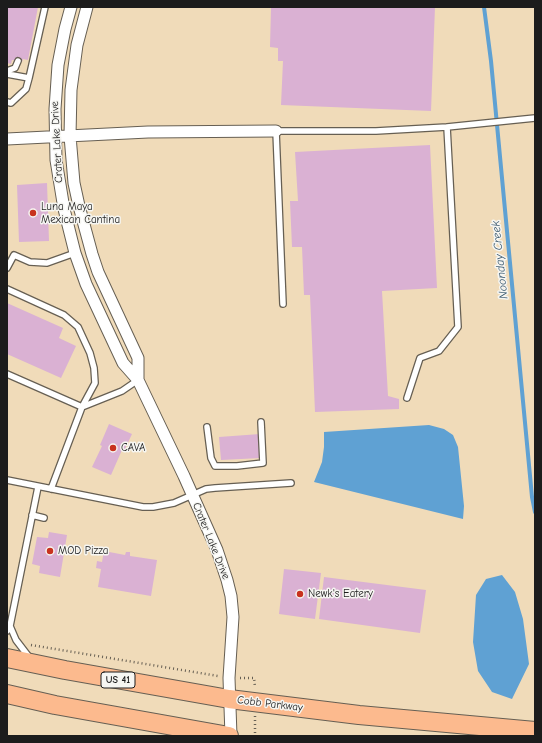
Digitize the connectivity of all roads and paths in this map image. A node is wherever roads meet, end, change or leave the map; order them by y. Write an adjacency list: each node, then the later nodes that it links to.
1 (45, 7): 6 (lane)
2 (71, 7): 11 (street, Crater Lake Drive)
3 (86, 7): 12 (street, Crater Lake Drive)
4 (18, 61): 5 (lane)
5 (7, 73): 6 (lane)
6 (29, 78): 7 (lane)
7 (7, 102)
8 (535, 118): 9 (lane)
9 (448, 127): 10 (lane); 20 (lane)
10 (276, 131): 12 (street); 17 (lane)
11 (55, 136): 12 (street); 13 (street); 14 (street, Crater Lake Drive)
12 (70, 136): 19 (street, Crater Lake Drive)
13 (7, 139)
14 (75, 254): 15 (lane); 19 (street, Crater Lake Drive)
15 (7, 268)
16 (7, 290): 21 (lane)
17 (283, 304)
18 (7, 374): 21 (lane)
19 (138, 380): 21 (lane); 28 (street, Crater Lake Drive)
20 (407, 398)
21 (82, 407): 27 (lane)
22 (261, 422): 23 (lane)
23 (206, 427)
24 (7, 480): 26 (lane)
25 (290, 483): 28 (lane)
26 (38, 487): 27 (lane); 29 (lane)
27 (51, 489): 28 (lane)
28 (193, 495): 35 (street, Crater Lake Drive)
29 (32, 516): 30 (lane); 31 (lane)
30 (44, 518)
31 (8, 629): 33 (lane)
32 (7, 658): 33 (main road, Cobb Parkway / US 41)
33 (39, 665): 35 (main road, Cobb Parkway / US 41)
34 (7, 694): 37 (main road)
35 (229, 709): 36 (main road, Cobb Parkway / US 41); 37 (street, Crater Lake Drive)
36 (535, 731)
37 (230, 736)

